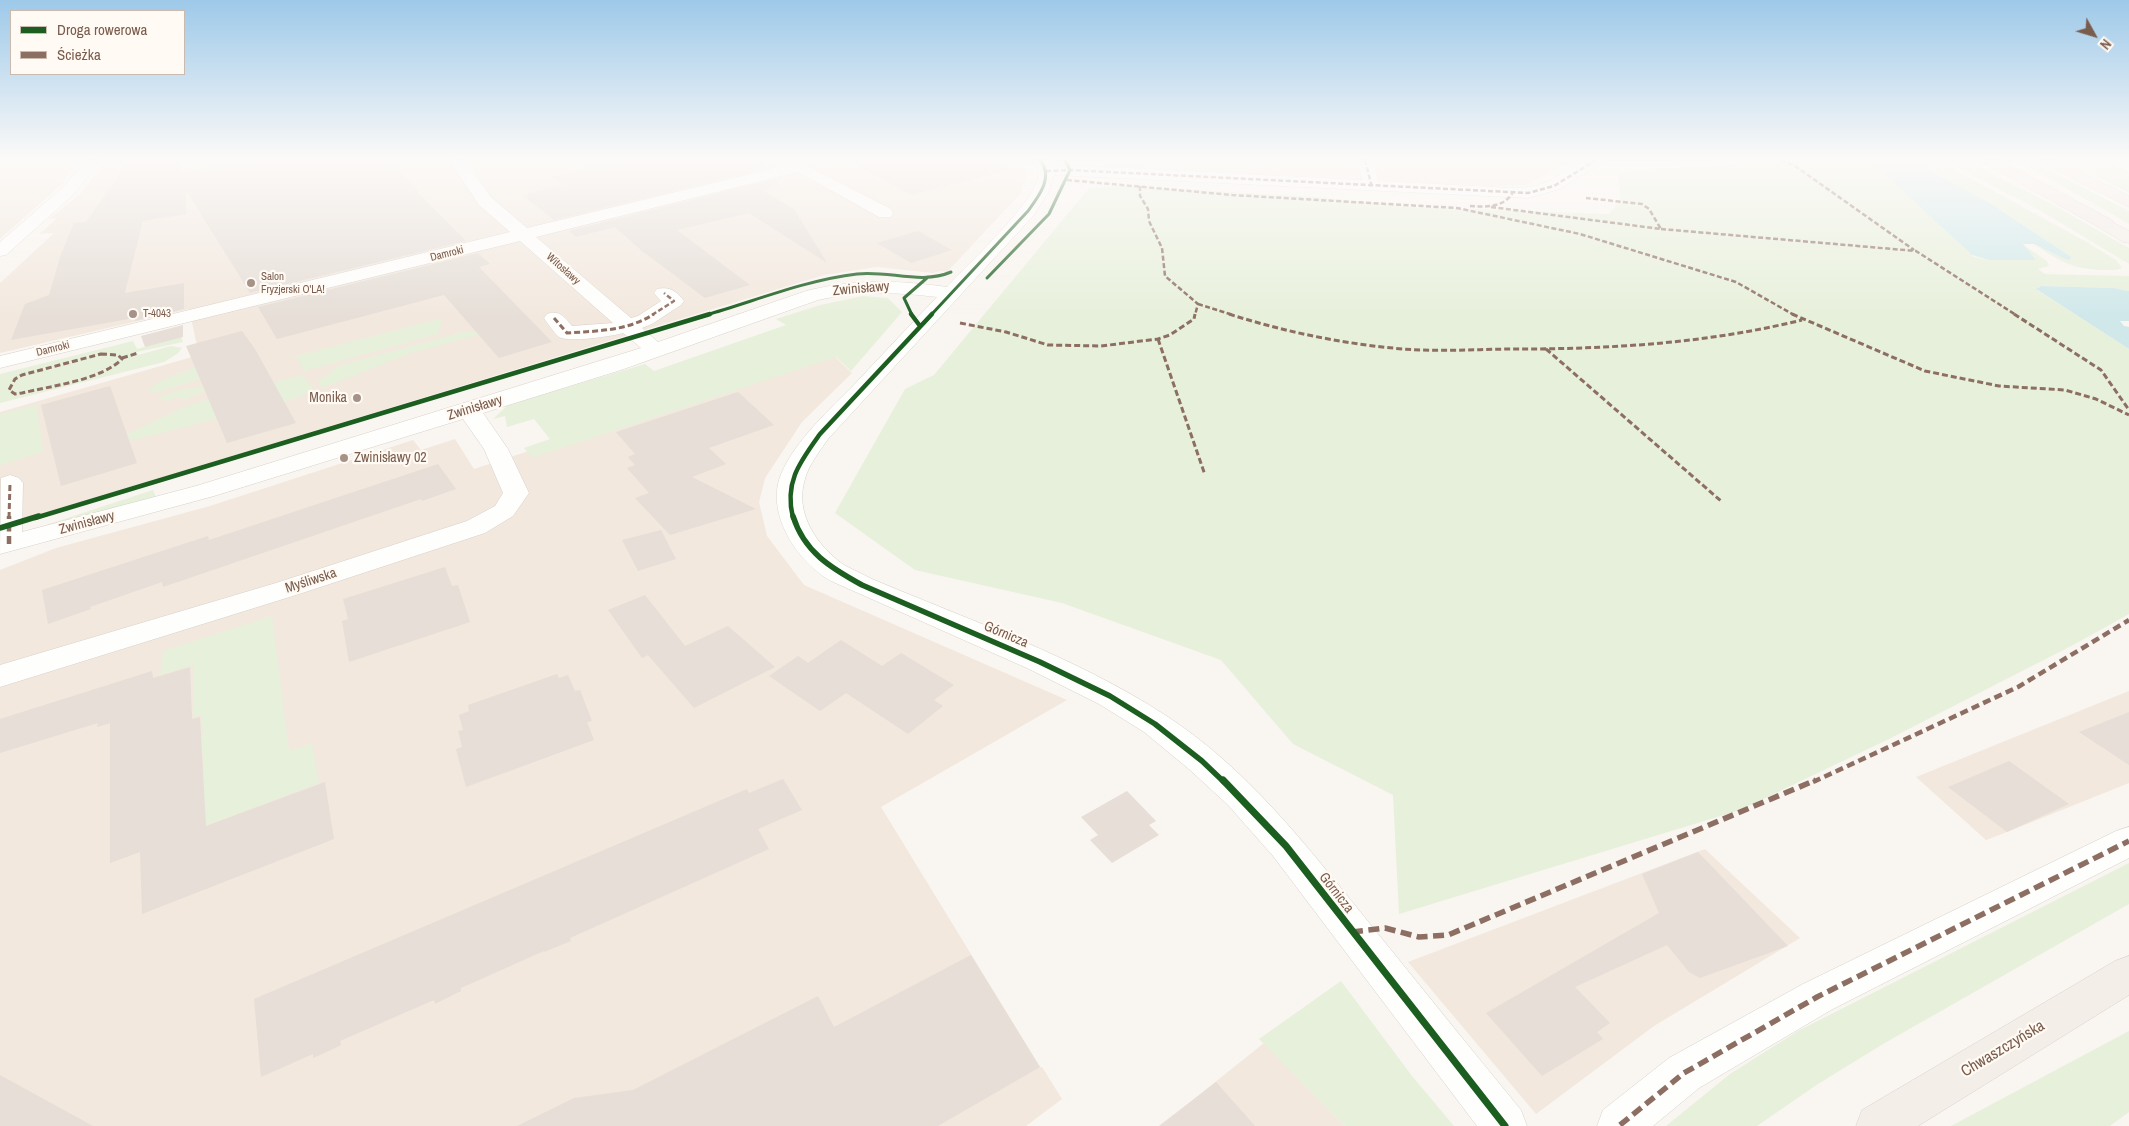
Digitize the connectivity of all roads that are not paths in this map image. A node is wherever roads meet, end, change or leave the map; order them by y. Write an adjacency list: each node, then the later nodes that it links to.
1 (43, 213): 9 (street)
2 (499, 213): 7 (street, Witosławy)
3 (612, 213): 7 (street, Damroki)
4 (1027, 213): 11 (street, Górnicza)
5 (2085, 213): 6 (highway)
6 (2106, 224): 8 (main road)
7 (524, 234): 13 (street, Witosławy); 15 (street, Damroki)
8 (2129, 238)
9 (2, 248)
10 (664, 293): 13 (street)
11 (950, 293): 14 (street, Zwinisławy); 22 (street, Górnicza)
12 (554, 318): 13 (street)
13 (626, 326): 14 (street, Witosławy)
14 (654, 350): 16 (street, Zwinisławy)
15 (0, 362)
16 (468, 410): 18 (street, Zwinisławy); 19 (street, Myśliwska)
17 (10, 483): 18 (street)
18 (4, 545)
19 (0, 676)
20 (2129, 841): 23 (street)
21 (2129, 974): 24 (main road, Chwaszczyńska)
22 (1505, 1126)
23 (1620, 1126)
24 (1878, 1126)

